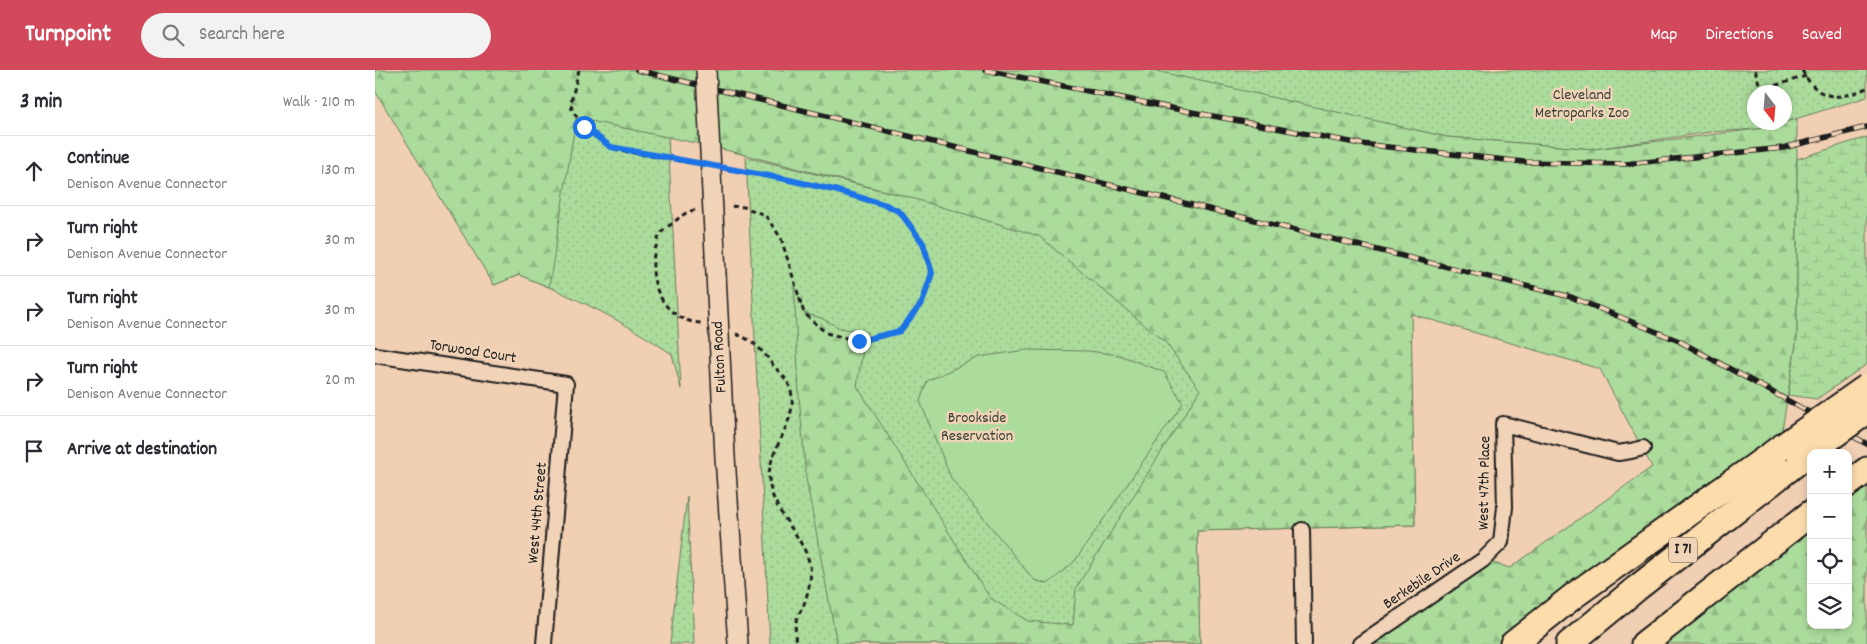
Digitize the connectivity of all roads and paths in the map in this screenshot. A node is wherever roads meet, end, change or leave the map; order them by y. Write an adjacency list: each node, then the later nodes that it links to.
1 (579, 70): 7 (path)
2 (706, 70): 26 (main road, Fulton Road, bridge)
3 (1755, 70): 5 (path)
4 (1802, 70): 5 (path)
5 (1806, 76): 6 (path)
6 (1867, 88)
7 (700, 164)
8 (719, 168): 9 (path)
9 (726, 206)
10 (701, 209): 11 (path)
11 (707, 324)
12 (733, 333): 27 (path)
13 (375, 355): 14 (street, Torwood Court)
14 (566, 384): 25 (street, West 44th Street)
15 (1867, 387): 18 (highway, bridge)
16 (1867, 411): 18 (highway, I 71, bridge)
17 (1643, 448): 23 (street, West 47th Place)
18 (1789, 454): 30 (highway); 31 (highway, I 71)
19 (1867, 470): 20 (highway)
20 (1852, 481)
21 (1807, 516): 24 (highway)
22 (1301, 530): 28 (street)
23 (1501, 542): 29 (street, Berkebile Drive)
24 (1694, 603): 32 (highway); 33 (highway)
25 (545, 644)
26 (737, 644)
27 (796, 644)
28 (1304, 644)
29 (1360, 644)
30 (1513, 644)
31 (1569, 644)
32 (1644, 644)
33 (1651, 644)

